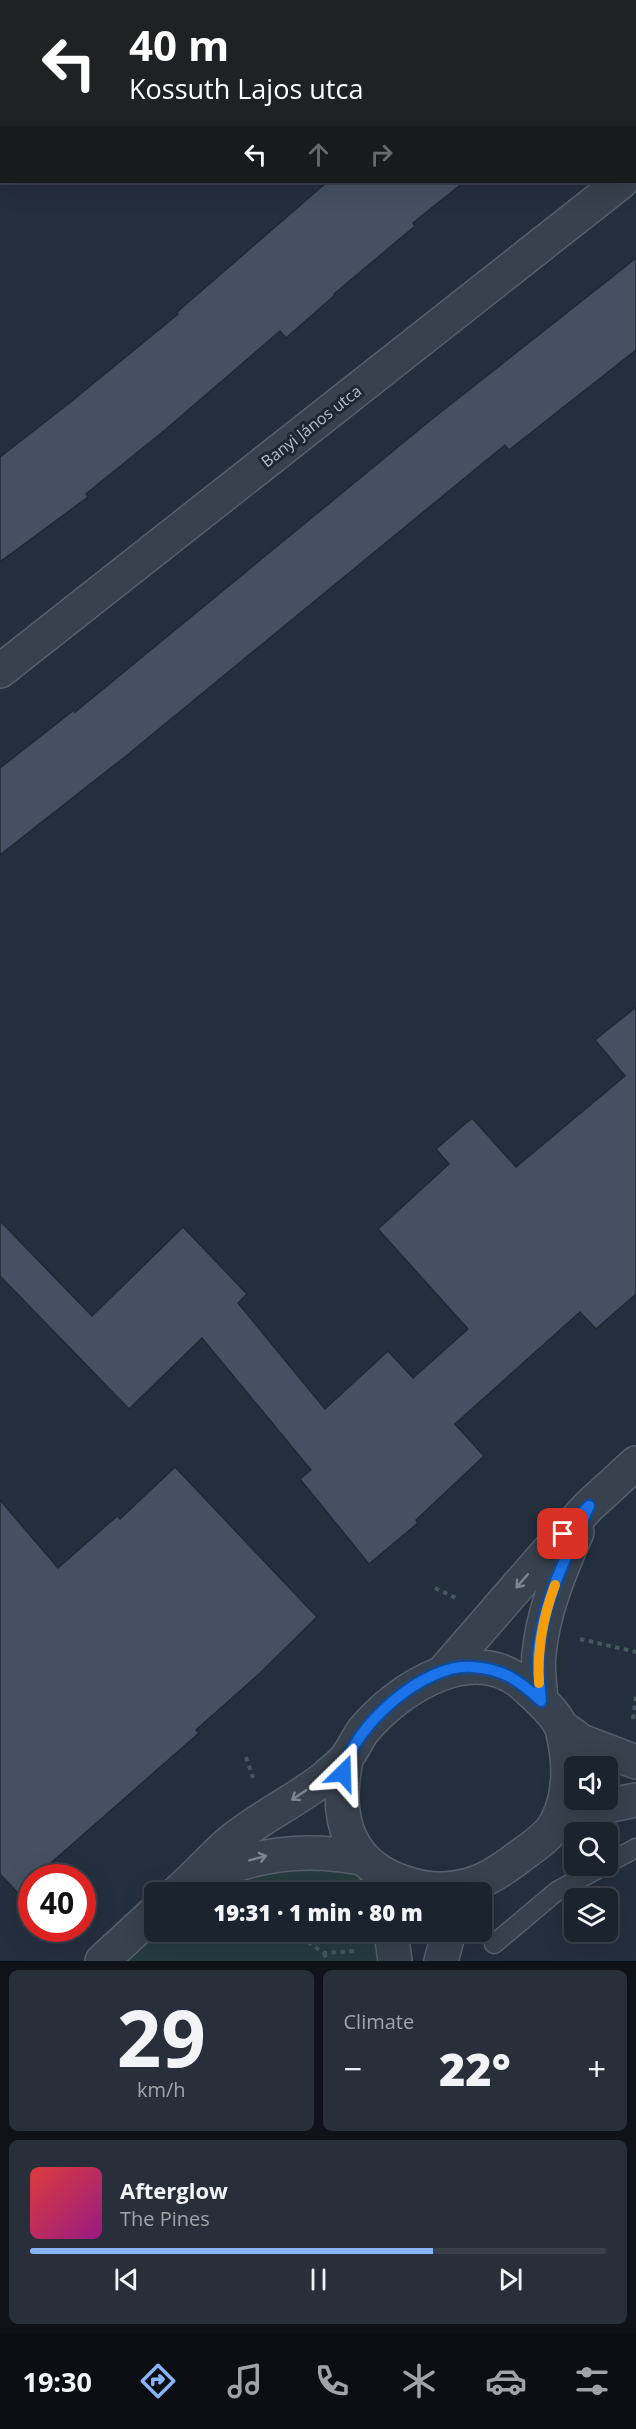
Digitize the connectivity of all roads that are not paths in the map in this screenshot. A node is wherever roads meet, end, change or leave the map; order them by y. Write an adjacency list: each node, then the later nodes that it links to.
1 (620, 183): 2 (street, Banyi János utca)
2 (0, 671)
3 (636, 1463): 4 (street)
4 (589, 1506): 5 (street, one-way to 5); 6 (street)
5 (444, 1671): 6 (street); 8 (street)
6 (541, 1701): 7 (street)
7 (562, 1727): 9 (street); 11 (street)
8 (346, 1760): 14 (street); 16 (street, one-way to 16)
9 (636, 1762)
10 (636, 1800): 11 (street)
11 (556, 1825): 19 (street)
12 (636, 1848): 13 (lane)
13 (618, 1858)
14 (372, 1873): 17 (street, one-way to 14); 18 (street)
15 (585, 1876): 22 (lane)
16 (189, 1882)
17 (197, 1882)
18 (399, 1882)
19 (481, 1882)
20 (144, 1922): 23 (street)
21 (446, 1942): 24 (street)
22 (494, 1944)
23 (102, 1961)
24 (441, 1961)

